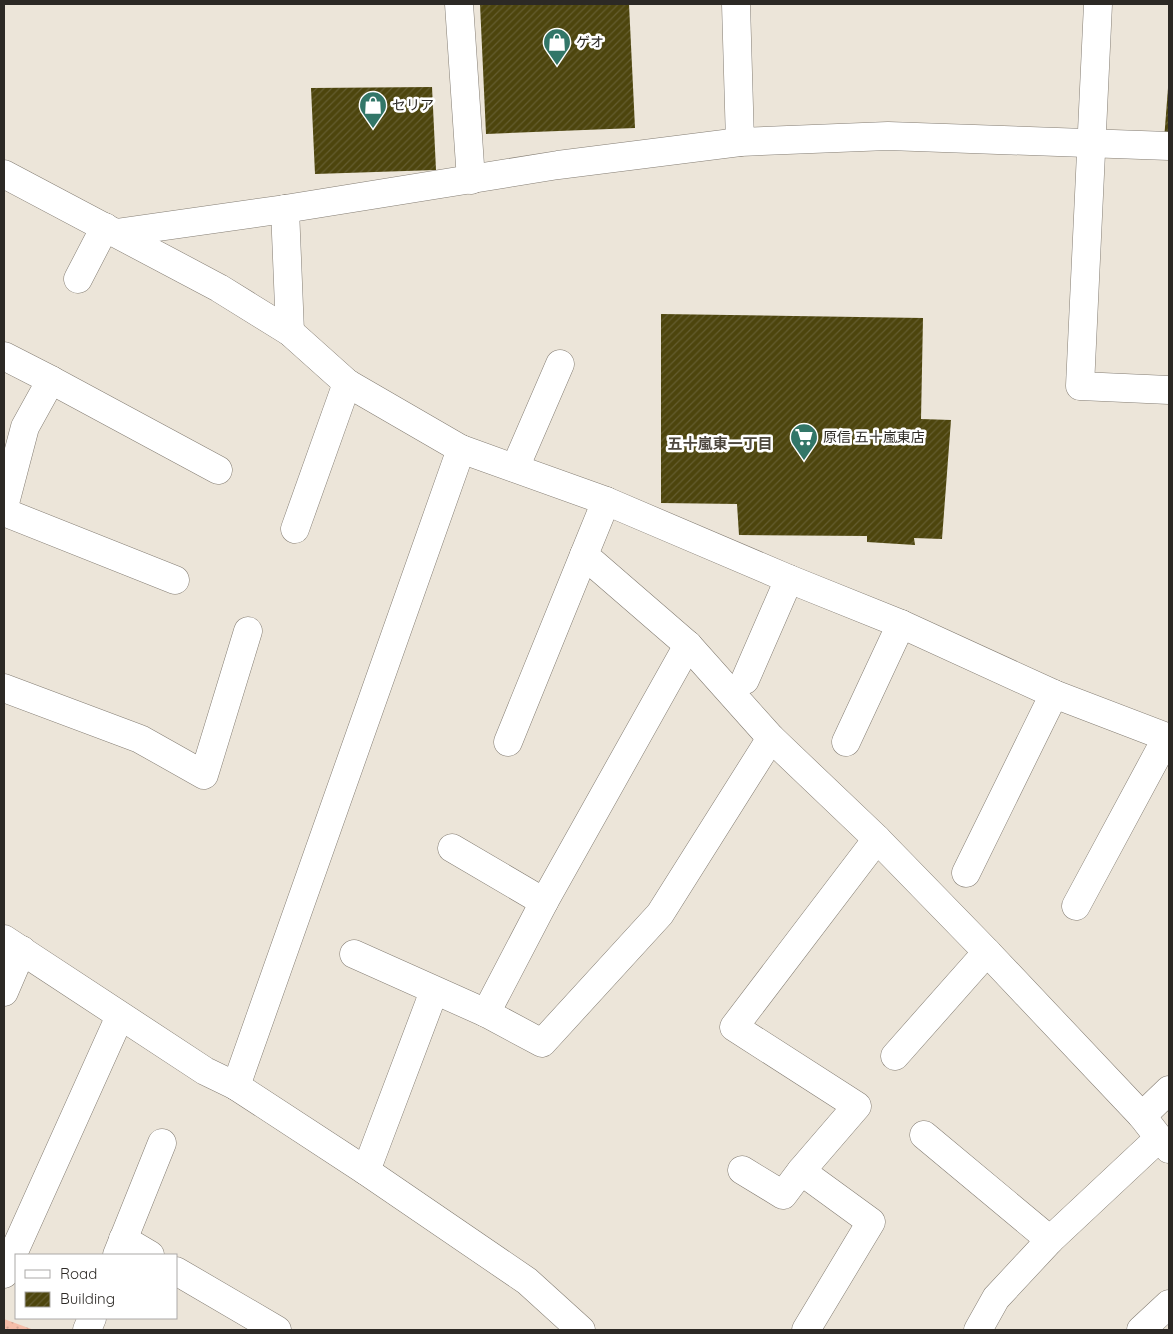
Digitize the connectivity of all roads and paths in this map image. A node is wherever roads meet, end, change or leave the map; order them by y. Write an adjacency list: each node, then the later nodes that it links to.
1 (459, 4): 8 (street)
2 (736, 4): 4 (street)
3 (1098, 4): 5 (street)
4 (740, 142): 5 (street); 8 (street)
5 (1092, 143): 6 (street); 17 (street)
6 (1169, 146)
7 (4, 174): 10 (street)
8 (471, 180): 9 (street)
9 (285, 209): 10 (street); 12 (street)
10 (110, 230): 11 (street); 12 (street)
11 (78, 279)
12 (290, 332): 16 (street)
13 (4, 356): 15 (street)
14 (560, 364): 19 (street)
15 (51, 380): 20 (street); 22 (street)
16 (347, 383): 18 (street); 24 (street)
17 (1169, 390)
18 (461, 449): 19 (street); 51 (street)
19 (515, 468): 21 (street)
20 (218, 470)
21 (606, 501): 25 (street); 26 (street)
22 (4, 507)
23 (4, 512): 27 (street)
24 (295, 530)
25 (584, 555): 30 (street); 36 (street)
26 (789, 579): 28 (street); 31 (street)
27 (174, 580)
28 (901, 624): 33 (street); 37 (street)
29 (248, 631): 32 (street)
30 (688, 645): 34 (street); 41 (street)
31 (745, 680)
32 (4, 688)
33 (1054, 694): 35 (street); 40 (street)
34 (771, 738): 38 (street); 48 (street)
35 (1168, 738): 42 (street)
36 (508, 742)
37 (846, 742)
38 (877, 839): 44 (street); 59 (street)
39 (452, 848): 41 (street)
40 (966, 873)
41 (544, 902): 48 (street)
42 (1076, 906)
43 (13, 944): 47 (street); 49 (street)
44 (987, 952): 50 (street); 53 (street)
45 (354, 954): 46 (street)
46 (434, 991): 48 (street); 58 (street)
47 (4, 992)
48 (486, 1013)
49 (120, 1016): 51 (street); 64 (street)
50 (895, 1056)
51 (236, 1086): 58 (street)
52 (1169, 1090): 53 (street)
53 (1142, 1116): 56 (street)
54 (924, 1135): 60 (street)
55 (162, 1143): 61 (street)
56 (1164, 1144): 60 (street)
57 (742, 1170): 59 (street)
58 (366, 1171): 66 (street)
59 (801, 1171): 68 (street)
60 (1050, 1240): 69 (street)
61 (120, 1247): 62 (street)
62 (146, 1254)
63 (178, 1272): 67 (street)
64 (4, 1274)
65 (1169, 1304): 70 (street)
66 (576, 1329)
67 (276, 1330)
68 (806, 1330)
69 (978, 1330)
70 (1141, 1330)

